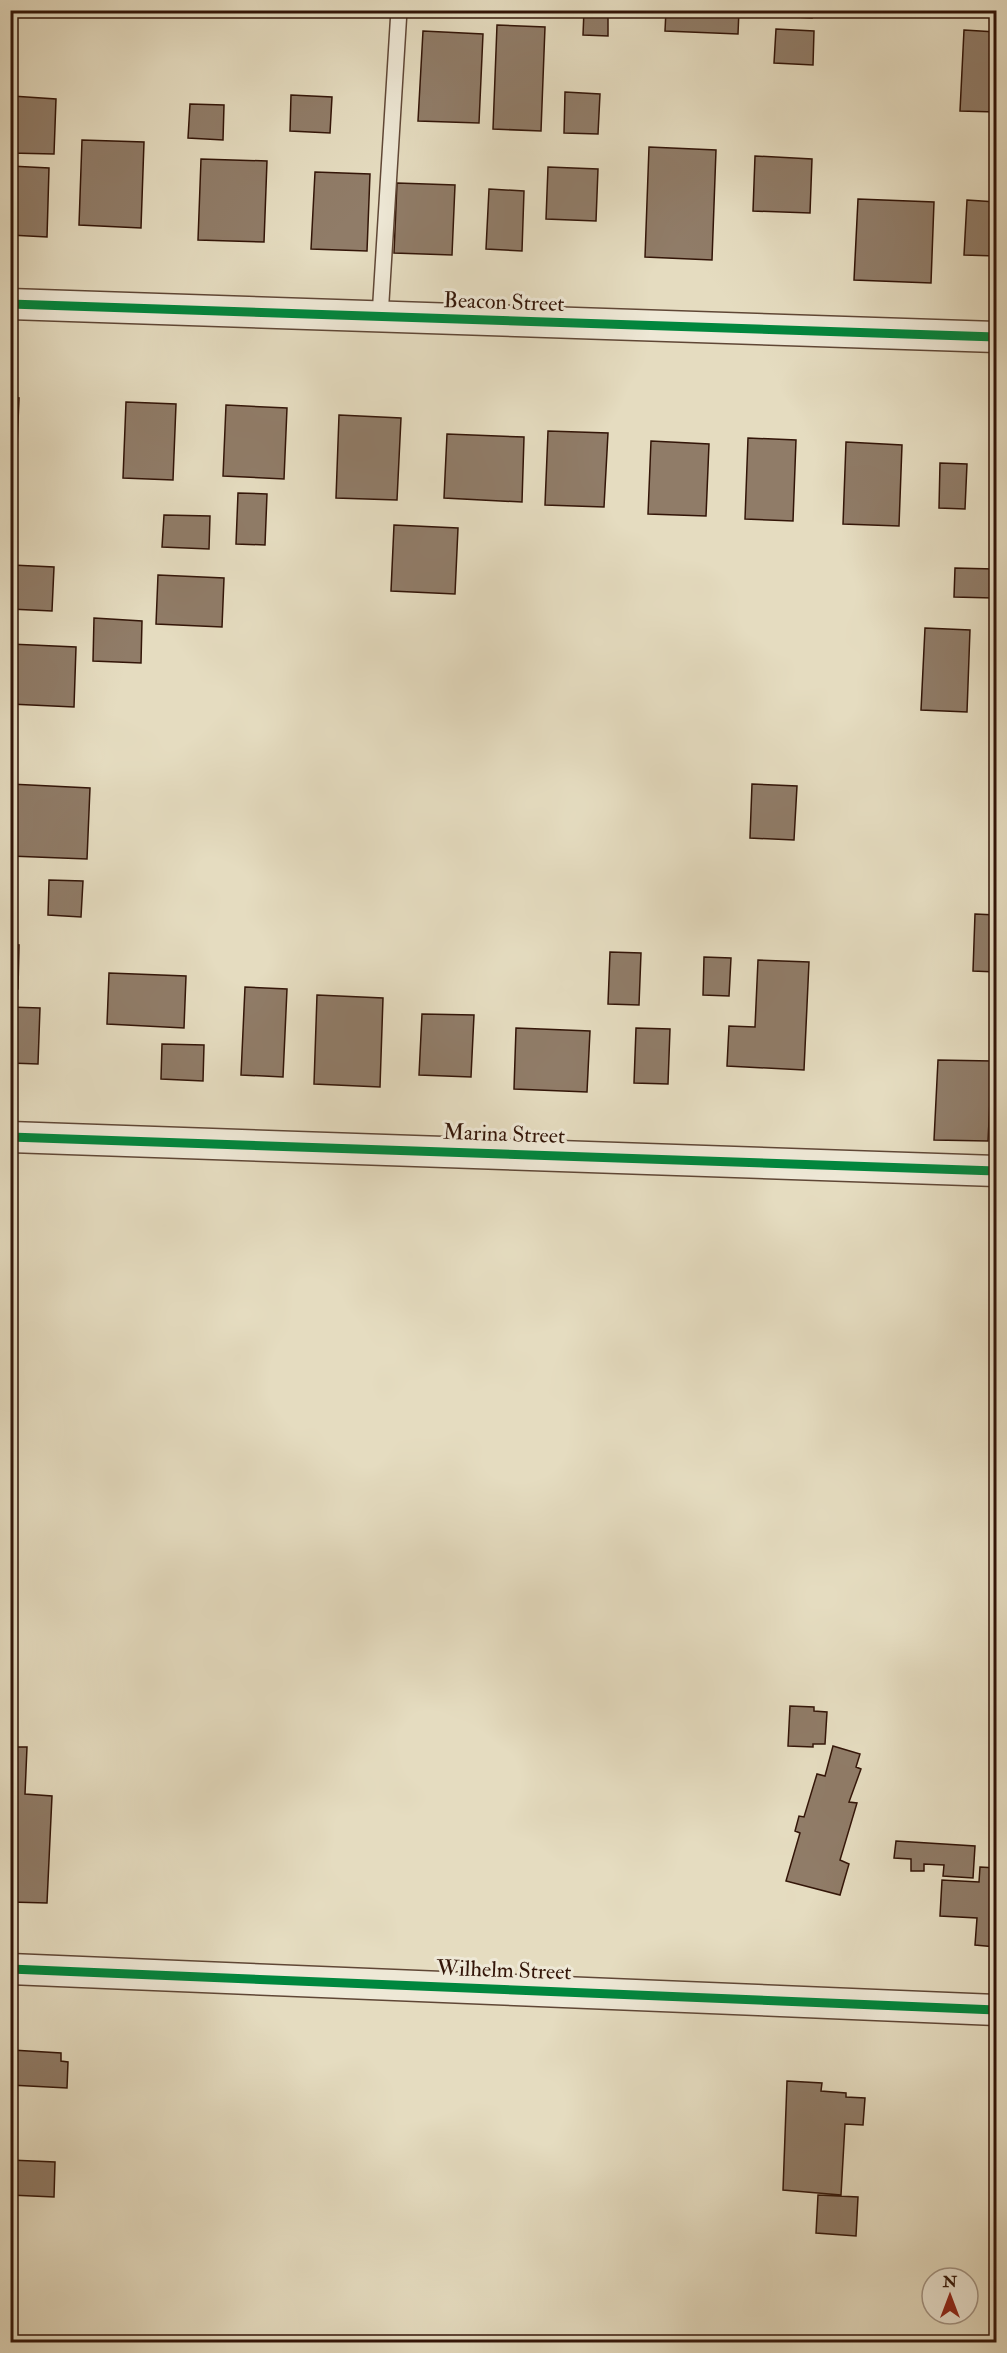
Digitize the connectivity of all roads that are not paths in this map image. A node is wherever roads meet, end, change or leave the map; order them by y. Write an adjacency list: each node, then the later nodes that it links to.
1 (399, 10): 3 (lane)
2 (10, 304): 3 (street, Beacon Street)
3 (380, 317): 4 (street, Beacon Street)
4 (996, 337)
5 (10, 1137): 6 (street, Marina Street)
6 (996, 1171)
7 (10, 1970): 8 (street, Wilhelm Street)
8 (996, 2010)

